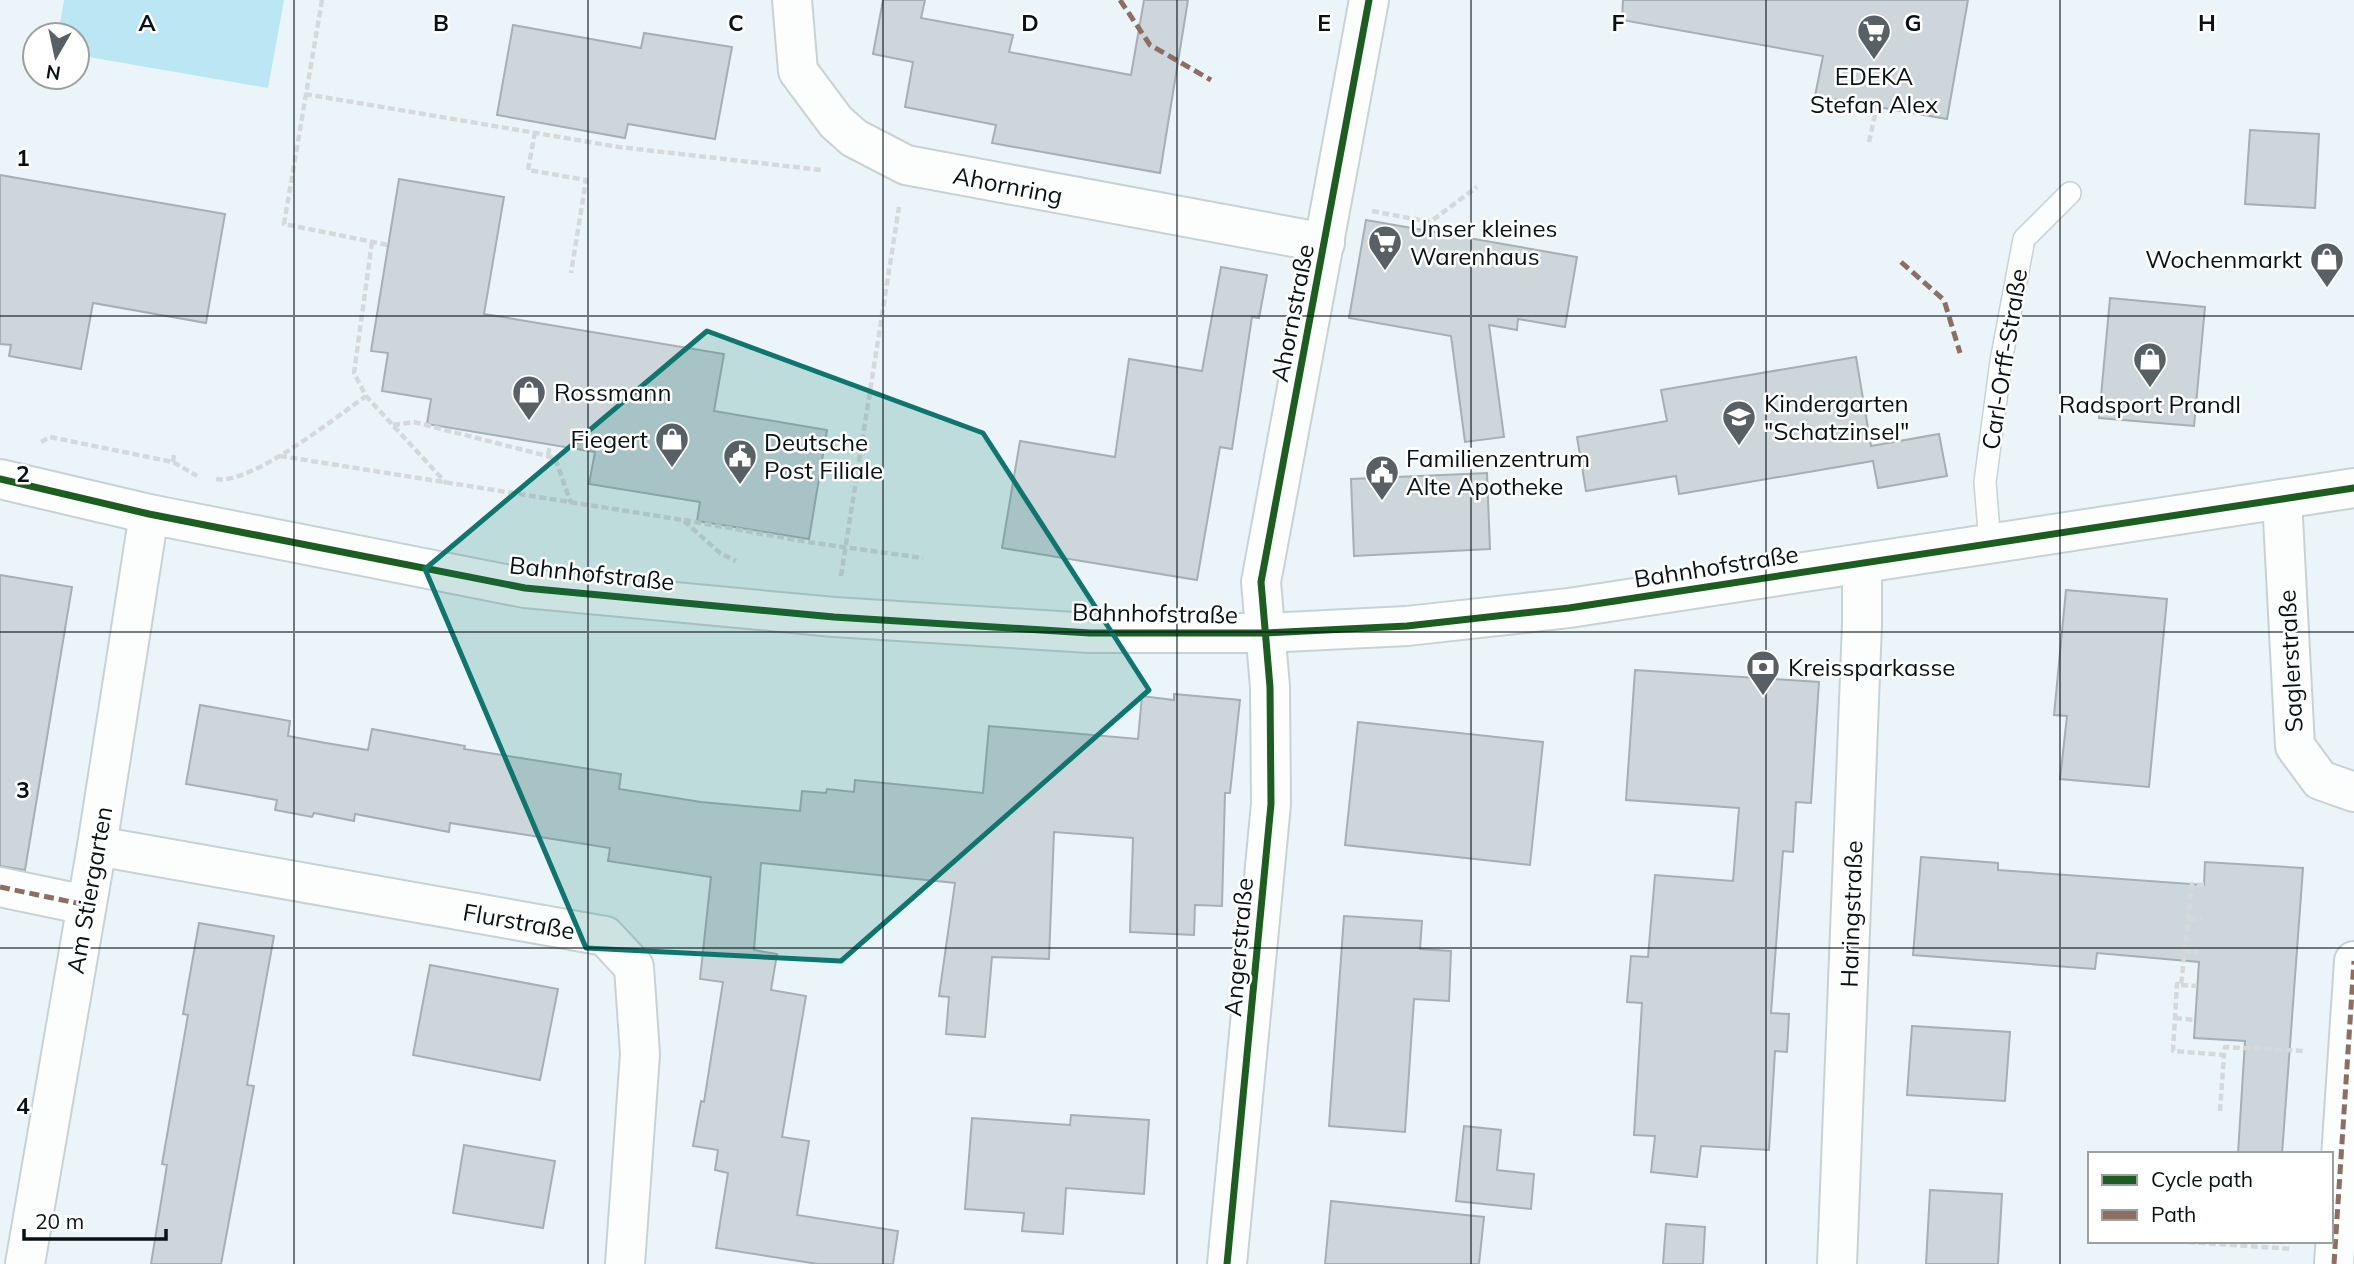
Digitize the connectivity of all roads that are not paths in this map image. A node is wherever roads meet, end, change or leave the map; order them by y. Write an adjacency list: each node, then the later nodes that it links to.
1 (792, 0): 4 (street, Ahornring)
2 (1368, 0): 4 (street, Ahornstraße)
3 (2070, 193): 9 (lane, Carl-Orff-Straße)
4 (1325, 243): 11 (street, Ahornstraße)
5 (0, 480): 8 (street, Bahnhofstraße)
6 (2354, 488): 7 (street, Bahnhofstraße)
7 (2282, 499): 9 (street, Bahnhofstraße); 12 (street, Saglerstraße)
8 (149, 514): 11 (street, Bahnhofstraße); 13 (street, Am Stiergarten)
9 (1990, 544): 10 (street, Bahnhofstraße)
10 (1862, 564): 11 (street, Bahnhofstraße); 21 (street, Haringstraße)
11 (1265, 633): 20 (street, Angerstraße)
12 (2354, 792)
13 (97, 846): 15 (street, Am Stiergarten); 19 (street, Flurstraße)
14 (0, 887): 15 (street)
15 (86, 905): 18 (street, Am Stiergarten)
16 (2354, 961): 17 (street)
17 (2334, 1258)
18 (25, 1264)
19 (625, 1264)
20 (1227, 1264)
21 (1837, 1264)

